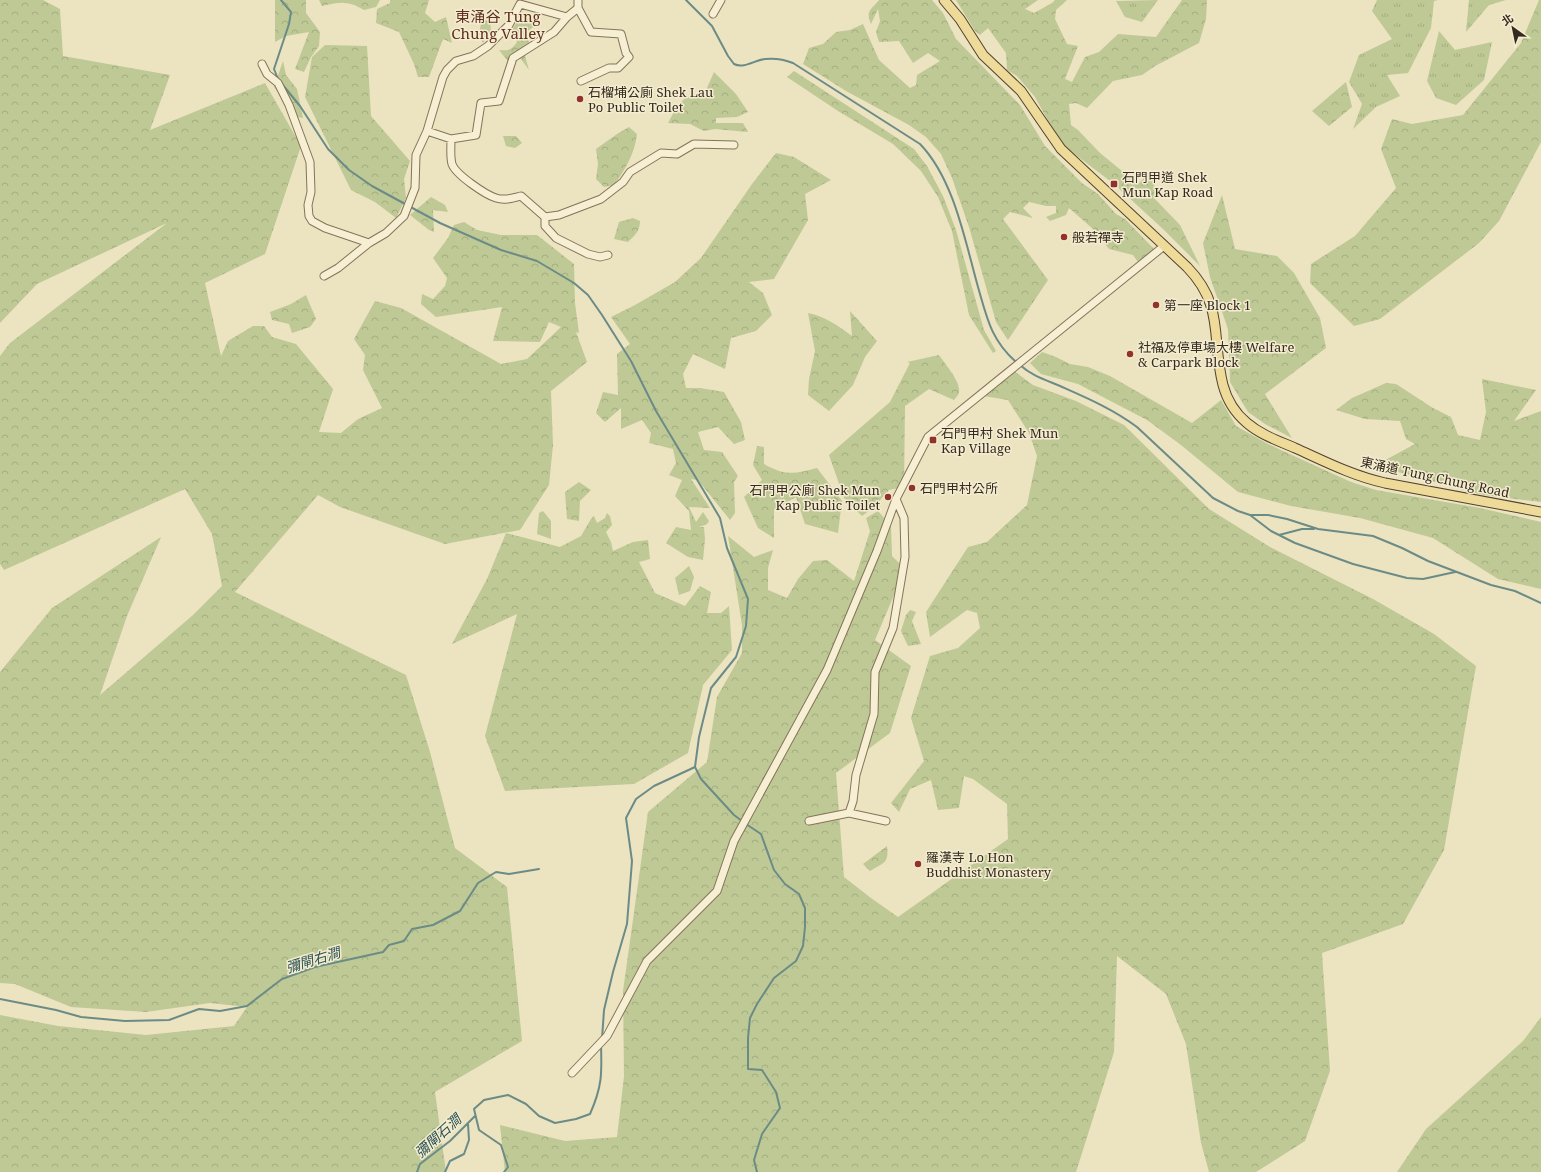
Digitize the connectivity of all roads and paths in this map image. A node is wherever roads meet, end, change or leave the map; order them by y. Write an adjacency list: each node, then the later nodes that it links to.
1 (578, 0): 4 (street)
2 (721, 0): 5 (street)
3 (944, 0): 14 (main road, 東涌道 Tung Chung Road)
4 (578, 8): 6 (street); 8 (street)
5 (713, 14)
6 (567, 17): 9 (street); 10 (street)
7 (262, 64): 13 (street)
8 (581, 80)
9 (427, 132): 10 (street); 13 (street)
10 (451, 139): 12 (street)
11 (734, 144): 12 (street)
12 (545, 217): 15 (street)
13 (369, 243): 16 (street)
14 (1164, 246): 17 (street); 18 (main road, 東涌道 Tung Chung Road)
15 (608, 255)
16 (324, 276)
17 (896, 499): 19 (street); 22 (street)
18 (1541, 512)
19 (848, 813): 20 (street); 21 (street)
20 (886, 820)
21 (810, 821)
22 (572, 1073)

